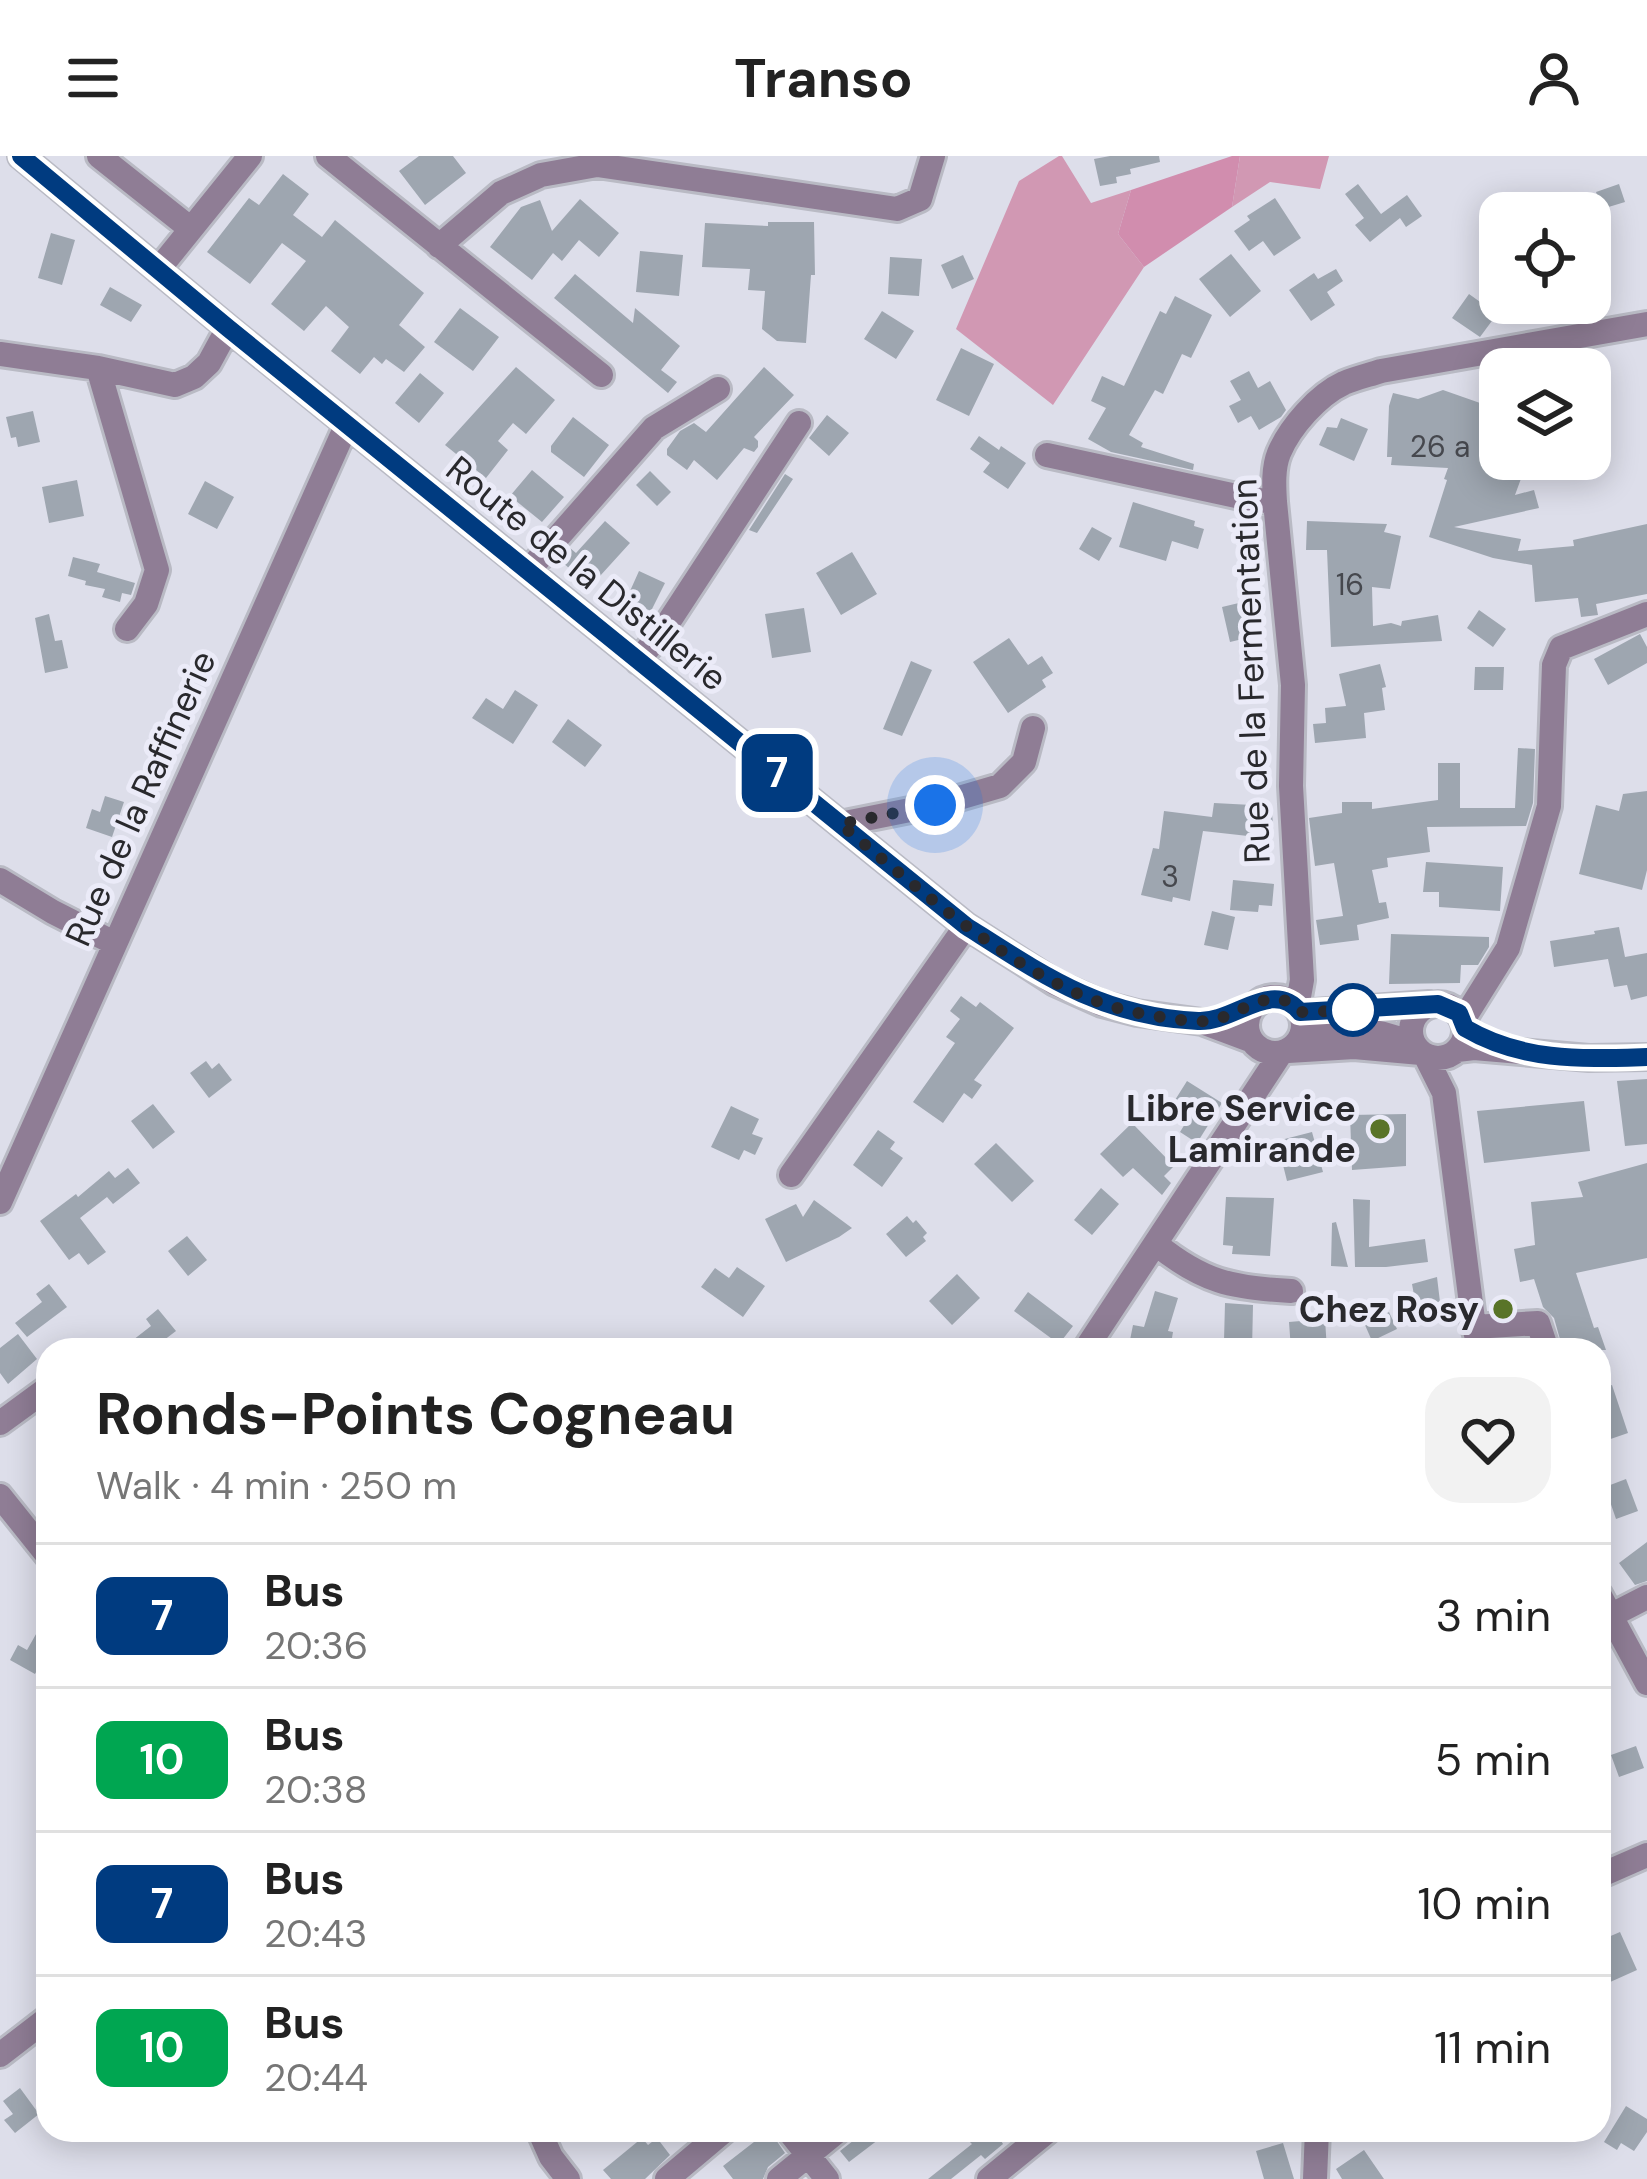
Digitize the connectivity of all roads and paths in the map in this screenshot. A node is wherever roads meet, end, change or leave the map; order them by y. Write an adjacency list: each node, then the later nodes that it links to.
1 (21, 156): 8 (street, Route de la Distillerie)
2 (99, 156): 6 (street)
3 (250, 156): 6 (street)
4 (328, 156): 7 (street)
5 (933, 156): 7 (street)
6 (191, 229): 8 (street)
7 (439, 245): 13 (street)
8 (158, 269): 10 (street, Route de la Distillerie)
9 (1647, 324): 18 (street, Rue de la Fermentation)
10 (228, 328): 12 (street); 16 (street, Route de la Distillerie)
11 (2, 354): 12 (street)
12 (98, 368): 21 (street)
13 (601, 375)
14 (718, 388): 19 (street)
15 (799, 423): 22 (street)
16 (346, 424): 19 (street, Route de la Distillerie); 27 (street, Rue de la Raffinerie)
17 (1047, 455): 18 (street)
18 (1275, 502): 28 (street, Rue de la Fermentation)
19 (528, 571): 22 (street, Route de la Distillerie)
20 (1647, 614): 32 (street)
21 (127, 629)
22 (638, 661): 24 (street, Route de la Distillerie)
23 (1033, 728): 24 (street)
24 (840, 824): 26 (street, Route de la Distillerie)
25 (0, 880): 27 (street)
26 (966, 926): 31 (street, Route de la Distillerie); 41 (street)
27 (114, 943): 42 (street, Rue de la Raffinerie)
28 (1299, 951): 29 (street); 30 (street, Rue de la Fermentation)
29 (1258, 1003): 30 (street); 31 (street, Route de la Distillerie); 35 (street)
30 (1300, 1013): 32 (street); 33 (street); 36 (street)
31 (1202, 1022): 35 (street, Route de la Distillerie)
32 (1448, 1026): 34 (street); 37 (street); 37 (street); 38 (street); 40 (street)
33 (1334, 1031): 34 (street); 36 (street)
34 (1375, 1031): 37 (street)
35 (1251, 1042): 36 (street); 39 (street)
36 (1287, 1051): 37 (street); 39 (street)
37 (1420, 1051): 40 (street)
38 (1647, 1058)
39 (1259, 1089): 43 (street)
40 (1444, 1094): 46 (street)
41 (791, 1175)
42 (0, 1202)
43 (1156, 1244): 44 (street); 45 (street)
44 (1291, 1291)
45 (1103, 1338)
46 (1477, 1338)
47 (1481, 1338): 48 (street)
48 (1543, 1338)
49 (36, 1397): 50 (street)
50 (0, 1423)
51 (0, 1496): 52 (street)
52 (36, 1541)
53 (1647, 1597): 54 (street)
54 (1611, 1620)
55 (1611, 1628): 56 (street)
56 (1647, 1683)
57 (1647, 1855): 58 (street)
58 (1611, 1871)
59 (36, 2027): 60 (street)
60 (0, 2055)
61 (544, 2142): 68 (street)
62 (711, 2142): 69 (street)
63 (797, 2142): 67 (street)
64 (825, 2142): 67 (street)
65 (1033, 2142): 72 (street)
66 (1317, 2142): 73 (street)
67 (808, 2156): 70 (street); 71 (street)
68 (568, 2179)
69 (668, 2179)
70 (779, 2179)
71 (827, 2179)
72 (988, 2179)
73 (1315, 2179)

